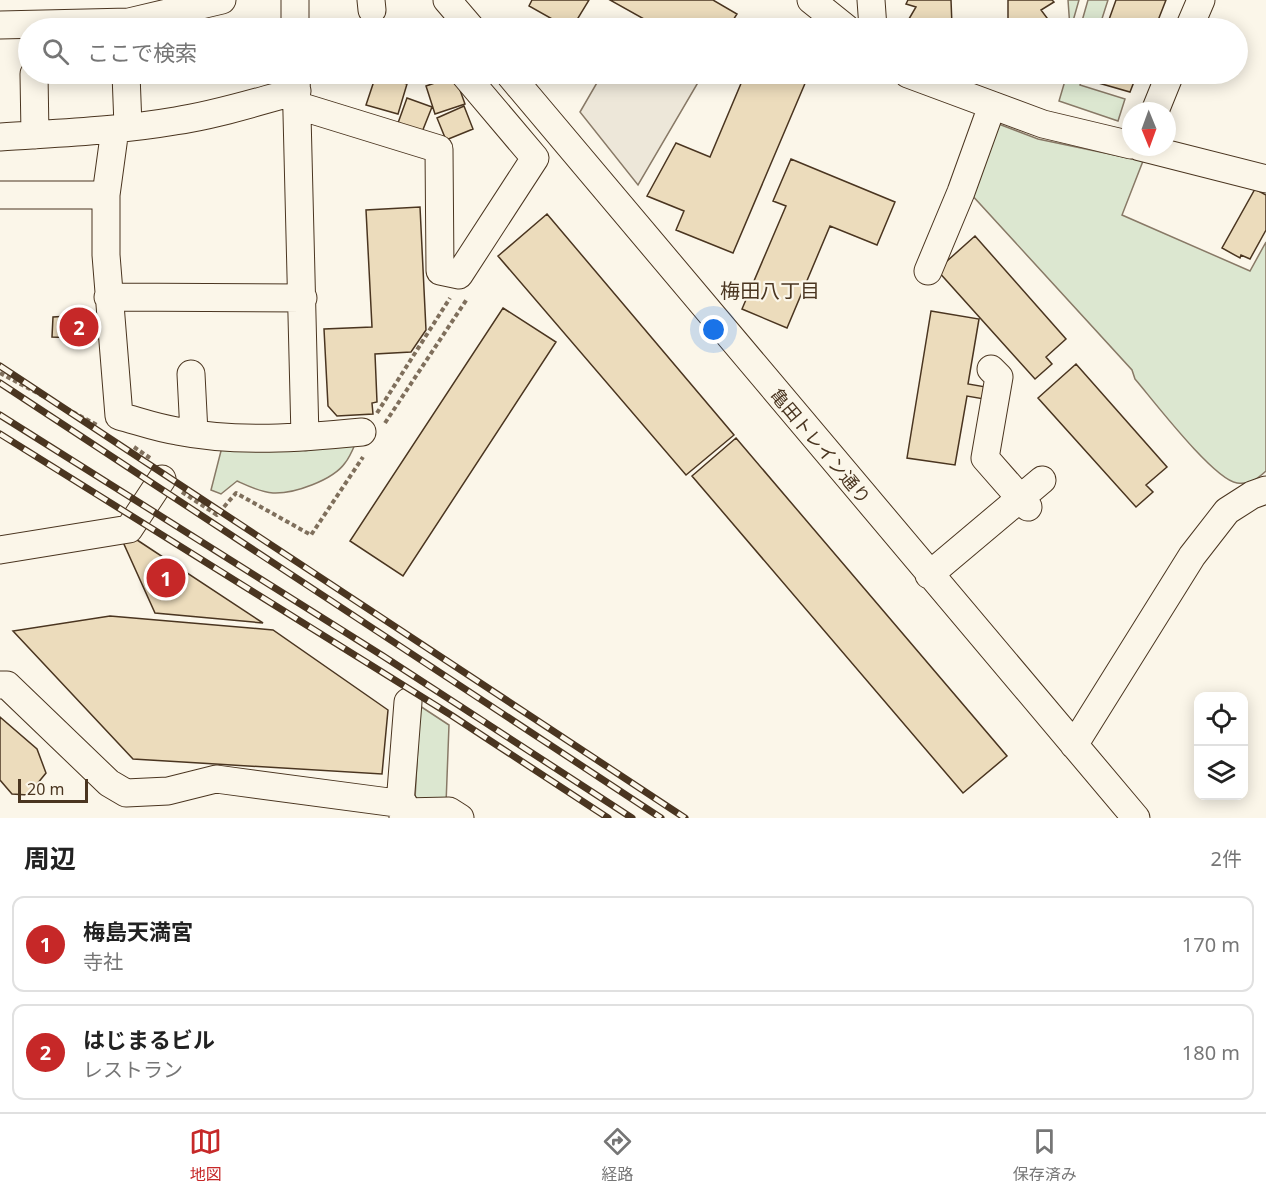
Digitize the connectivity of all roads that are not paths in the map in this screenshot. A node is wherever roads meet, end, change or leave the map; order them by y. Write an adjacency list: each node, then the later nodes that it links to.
1 (222, 0): 7 (street)
2 (295, 0): 9 (street)
3 (447, 0): 10 (street)
4 (811, 0): 11 (street)
5 (871, 0): 12 (street)
6 (1201, 0): 13 (street)
7 (158, 8): 8 (street)
8 (141, 18)
9 (295, 18)
10 (462, 18)
11 (834, 18)
12 (872, 18)
13 (1193, 18)
14 (0, 25): 15 (street)
15 (18, 26)
16 (34, 84): 26 (street)
17 (125, 84): 25 (street)
18 (472, 84): 22 (street)
19 (516, 84): 46 (street, 亀田トレイン通り)
20 (934, 84): 24 (street)
21 (1166, 84): 23 (street)
22 (296, 90): 25 (street); 35 (street)
23 (1159, 102)
24 (992, 106): 28 (street); 33 (street)
25 (122, 128): 26 (street); 32 (street)
26 (35, 135): 27 (street)
27 (0, 137)
28 (1122, 143)
29 (1175, 156): 30 (street)
30 (1266, 179)
31 (0, 195): 32 (street)
32 (106, 195): 34 (street)
33 (928, 272)
34 (108, 297): 35 (street); 39 (street)
35 (303, 297): 40 (street)
36 (991, 369): 44 (street)
37 (191, 374): 39 (street)
38 (362, 432): 40 (street)
39 (194, 434): 40 (street)
40 (305, 437)
41 (162, 479): 45 (street)
42 (1042, 480): 44 (street)
43 (1266, 490): 49 (street)
44 (1024, 503): 46 (street)
45 (0, 550)
46 (929, 574): 49 (street, 亀田トレイン通り)
47 (0, 685): 50 (street)
48 (408, 702): 50 (street)
49 (1074, 745): 52 (street, 亀田トレイン通り)
50 (402, 811): 51 (street)
51 (460, 818)
52 (1136, 818)

